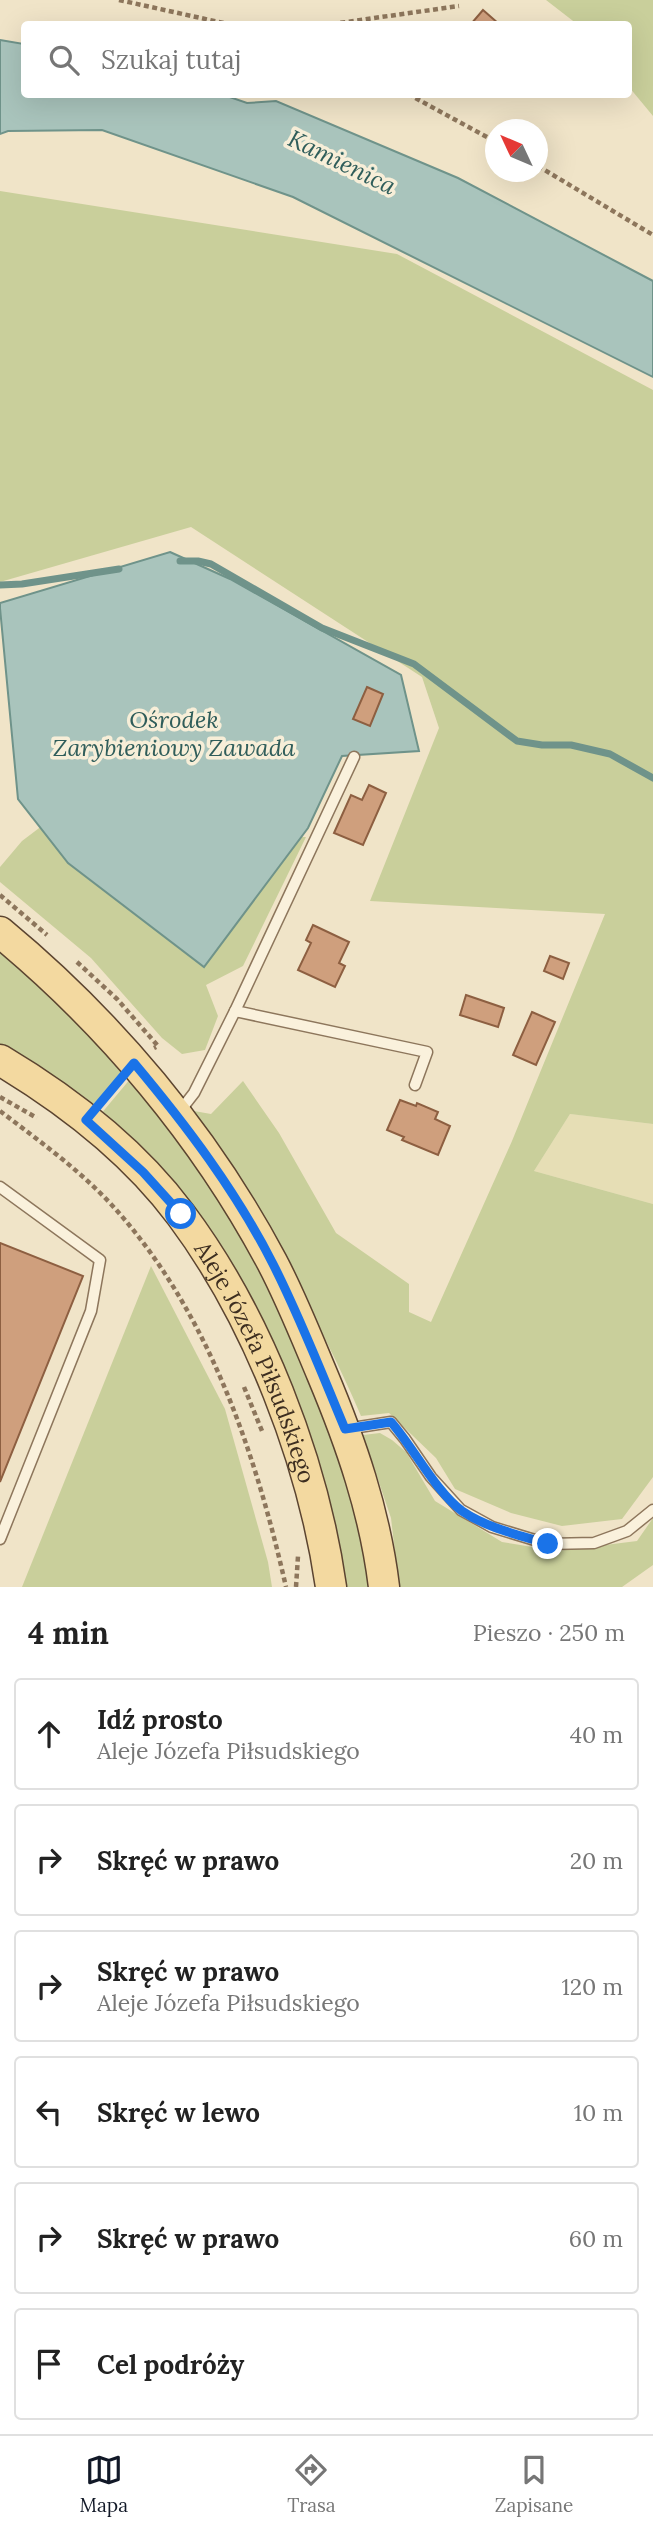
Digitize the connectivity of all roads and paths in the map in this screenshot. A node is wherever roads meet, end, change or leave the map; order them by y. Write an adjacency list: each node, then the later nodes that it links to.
1 (119, 0): 3 (path)
2 (459, 6): 4 (path)
3 (214, 21)
4 (353, 21)
5 (415, 98): 6 (path)
6 (485, 136)
7 (548, 172): 8 (path)
8 (653, 234)
9 (354, 757): 11 (lane)
10 (0, 932): 12 (main road)
11 (235, 1011): 14 (lane); 17 (lane)
12 (146, 1054): 17 (main road); 19 (path)
13 (0, 1060): 19 (main road, Aleje Józefa Piłsudskiego)
14 (415, 1085)
15 (0, 1097): 18 (path)
16 (0, 1111): 27 (path)
17 (177, 1115): 22 (main road)
18 (40, 1120)
19 (86, 1120): 29 (main road, Aleje Józefa Piłsudskiego)
20 (0, 1187): 25 (lane)
21 (244, 1385): 23 (path)
22 (345, 1429): 24 (lane); 30 (main road)
23 (265, 1441)
24 (653, 1510)
25 (0, 1539)
26 (296, 1544): 28 (path)
27 (286, 1587)
28 (296, 1587)
29 (331, 1587)
30 (384, 1587)

